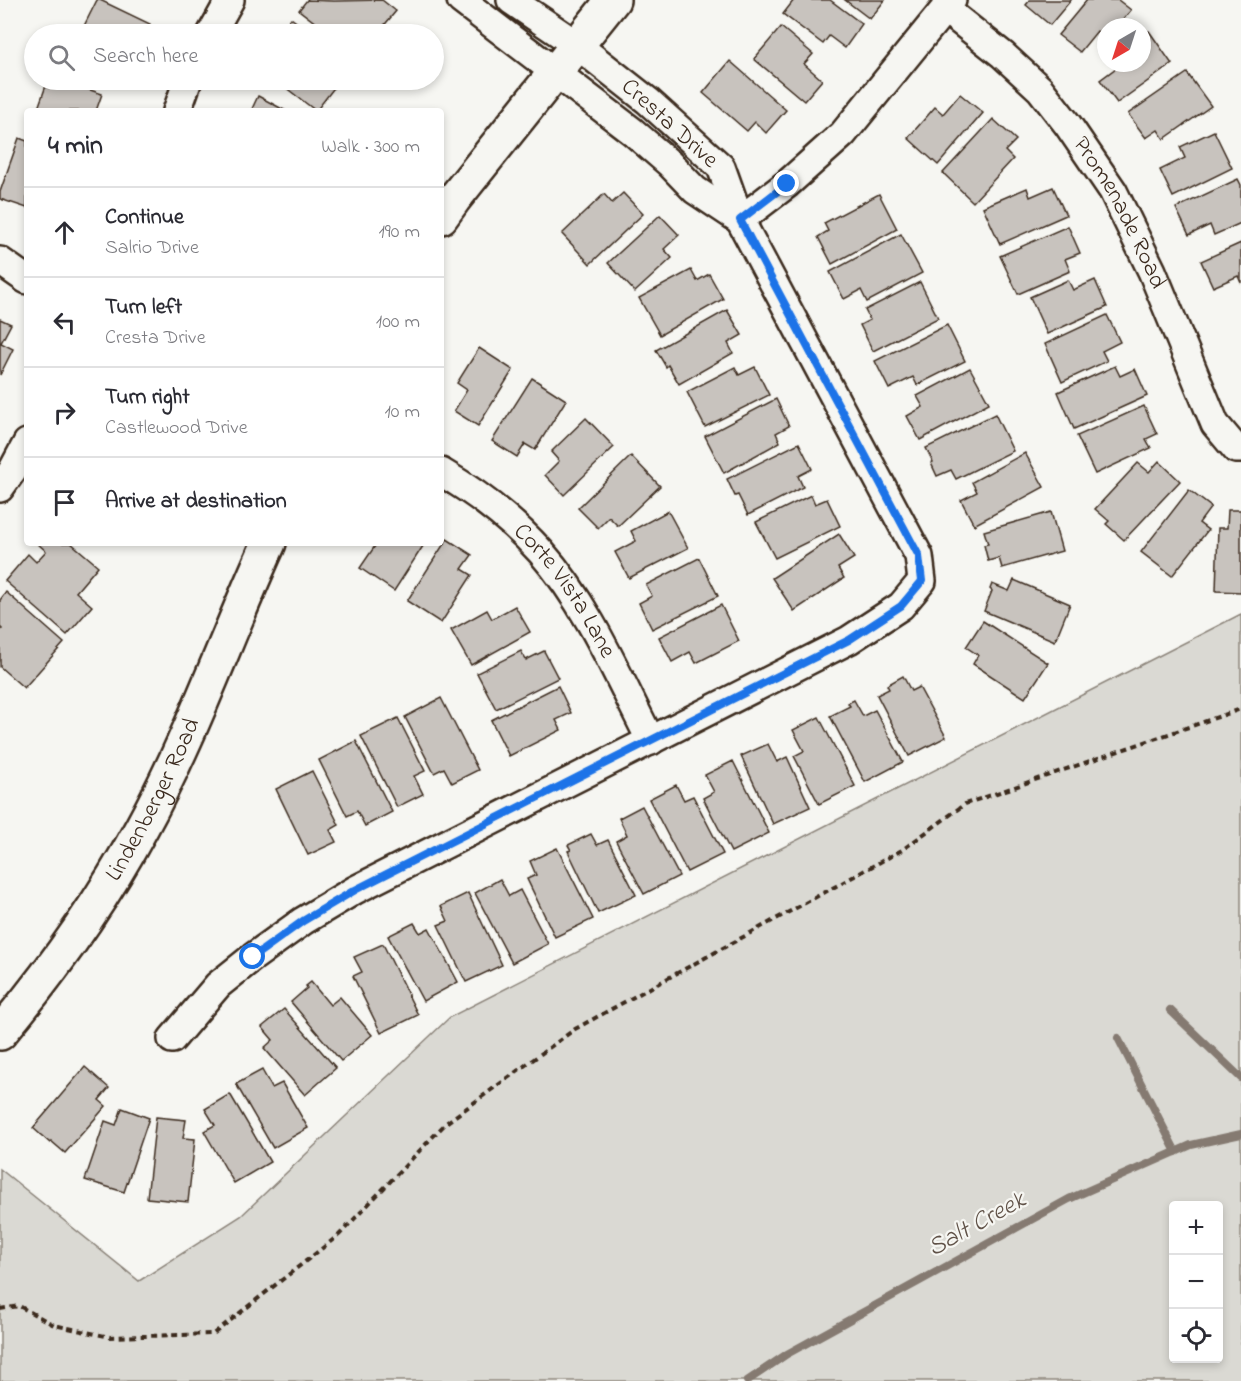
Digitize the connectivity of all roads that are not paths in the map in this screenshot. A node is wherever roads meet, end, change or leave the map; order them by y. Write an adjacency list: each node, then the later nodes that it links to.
1 (230, 0): 6 (street)
2 (461, 0): 8 (street, Cresta Drive)
3 (511, 0): 7 (street, Cresta Drive)
4 (613, 0): 7 (street)
5 (949, 5): 12 (street); 16 (street, Promenade Road)
6 (217, 24)
7 (577, 45): 8 (street); 12 (street, Cresta Drive)
8 (556, 72): 11 (street); 12 (street, Cresta Drive)
9 (184, 90): 10 (street)
10 (178, 108)
11 (444, 213)
12 (740, 220): 20 (street, Cresta Drive)
13 (0, 261): 14 (street)
14 (24, 278)
15 (24, 449): 18 (street)
16 (1241, 449)
17 (444, 474): 20 (street, Corte Vista Lane)
18 (0, 488)
19 (268, 546): 21 (street, Lindenberger Road)
20 (651, 741): 22 (street)
21 (0, 1033)
22 (172, 1039)

